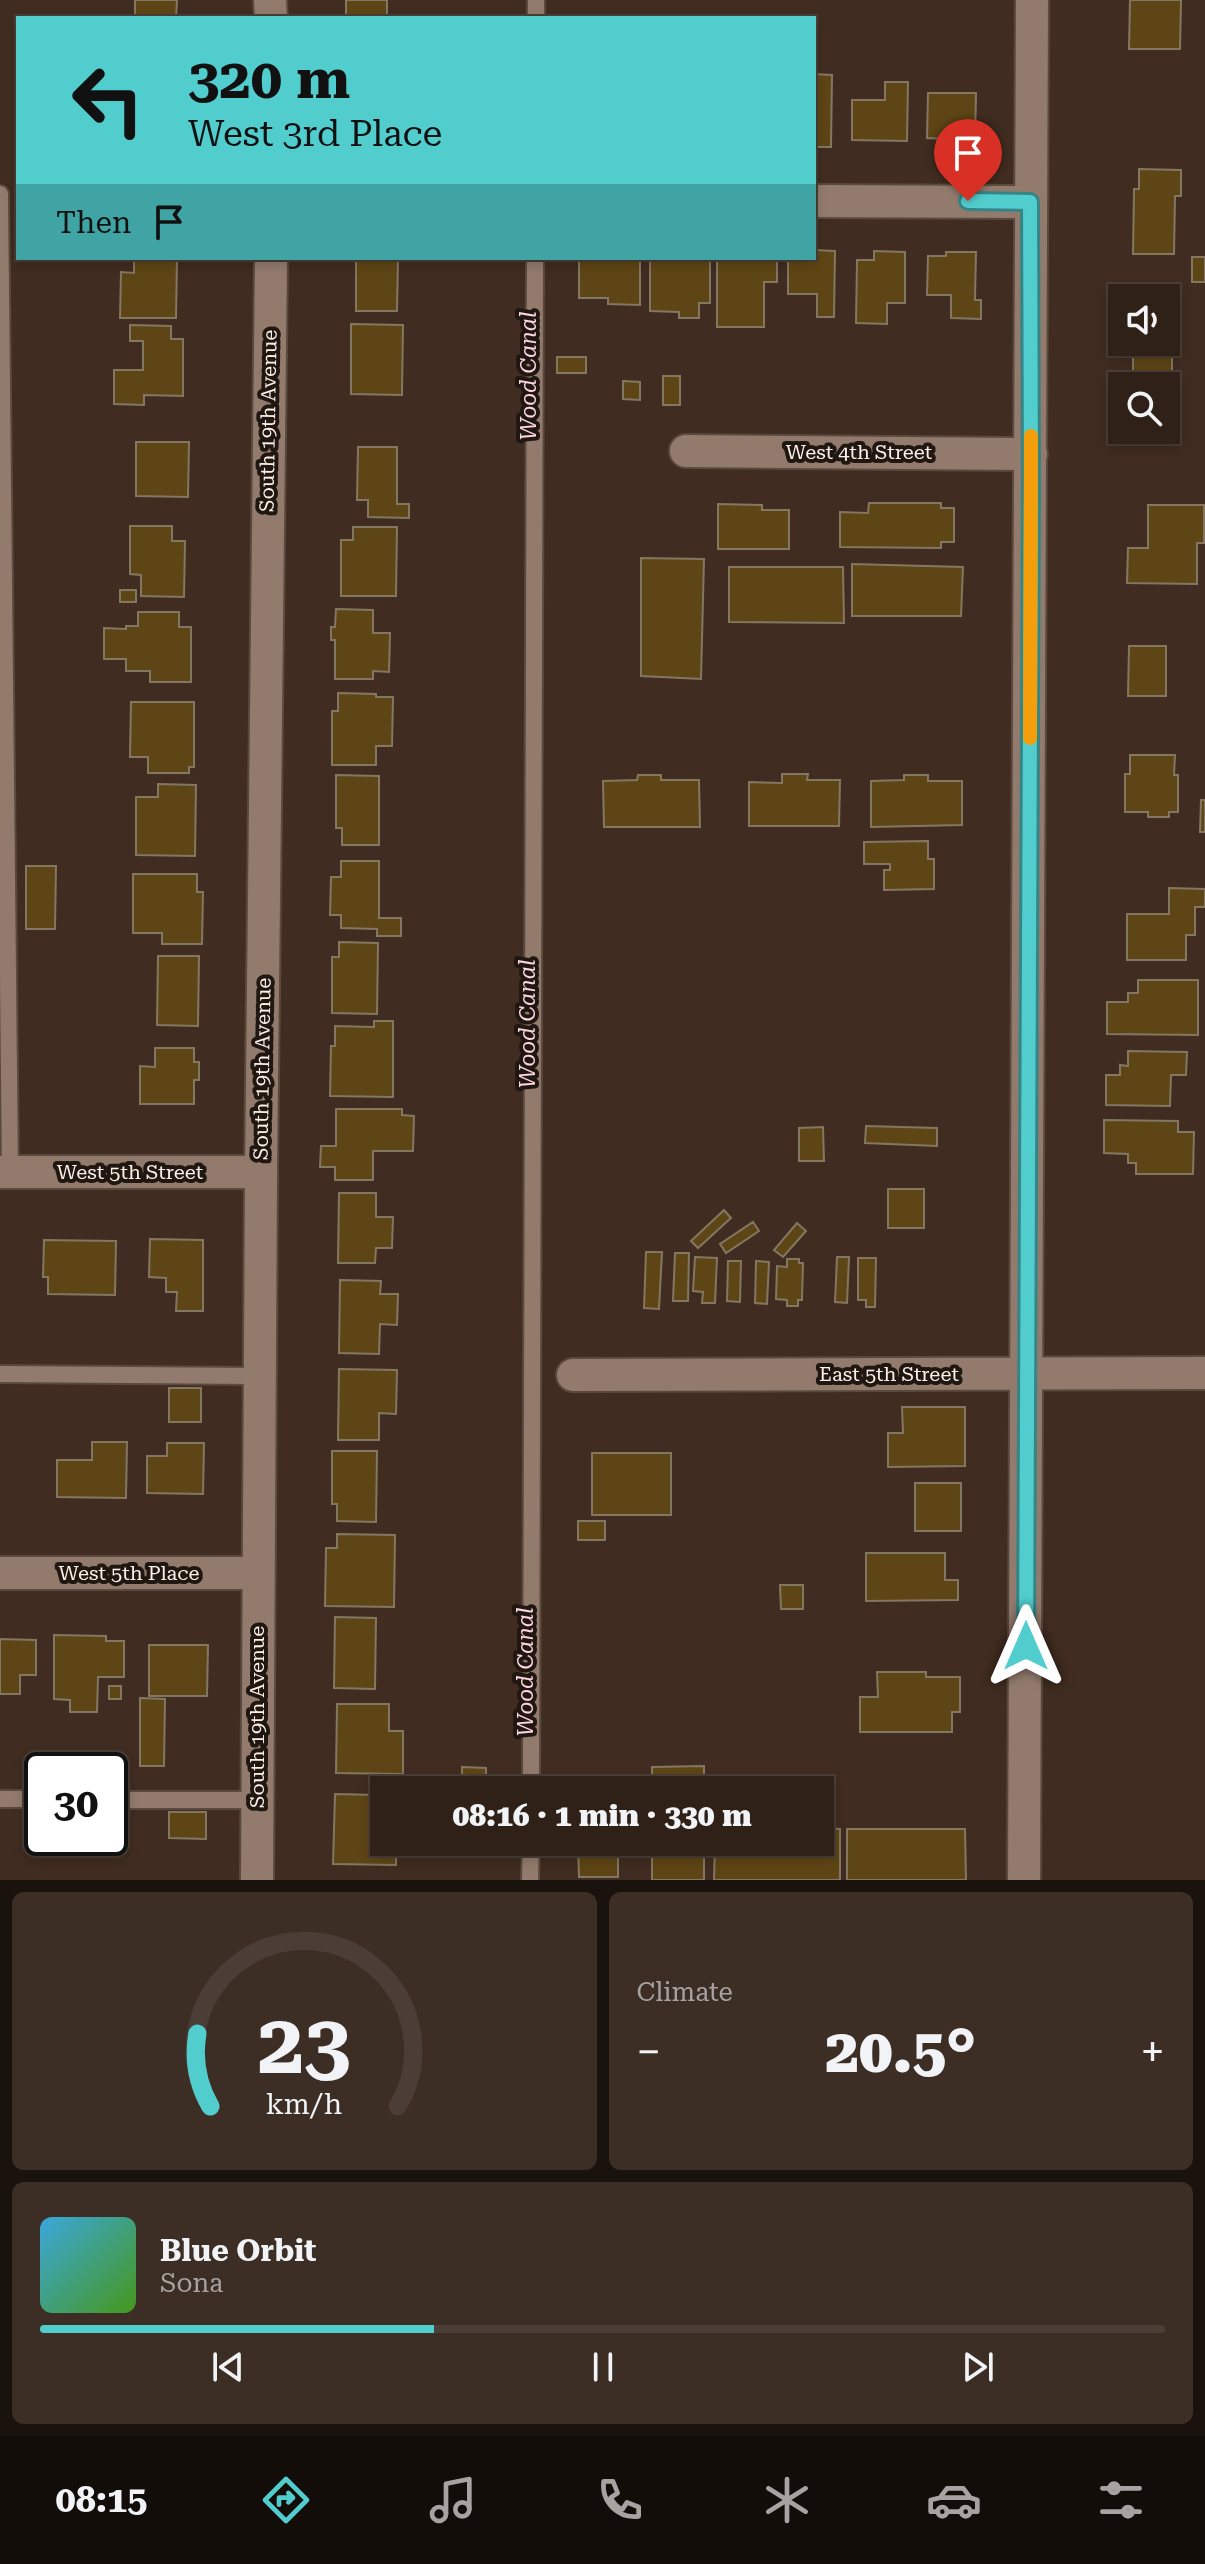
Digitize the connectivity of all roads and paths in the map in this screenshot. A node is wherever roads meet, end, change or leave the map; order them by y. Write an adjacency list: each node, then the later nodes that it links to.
1 (1032, 0): 4 (street)
2 (0, 194): 9 (lane)
3 (816, 201): 4 (street)
4 (1030, 202): 8 (street)
5 (271, 260): 10 (street, South 19th Avenue)
6 (535, 260): 18 (lane)
7 (686, 451): 8 (street, West 4th Street)
8 (1031, 454): 13 (street)
9 (5, 1172): 10 (street, West 5th Street)
10 (261, 1172): 15 (street, South 19th Avenue)
11 (1205, 1373): 13 (street, East 5th Street)
12 (0, 1374): 15 (lane)
13 (1027, 1374): 14 (street, East 5th Street); 26 (street)
14 (573, 1375)
15 (259, 1376): 17 (street, South 19th Avenue)
16 (0, 1573): 17 (street, West 5th Place)
17 (258, 1573): 22 (street, South 19th Avenue)
18 (531, 1776)
19 (0, 1799): 20 (lane)
20 (24, 1799)
21 (128, 1800): 22 (lane)
22 (257, 1800): 24 (street, South 19th Avenue)
23 (531, 1856): 25 (lane)
24 (257, 1880)
25 (530, 1880)
26 (1024, 1880)

